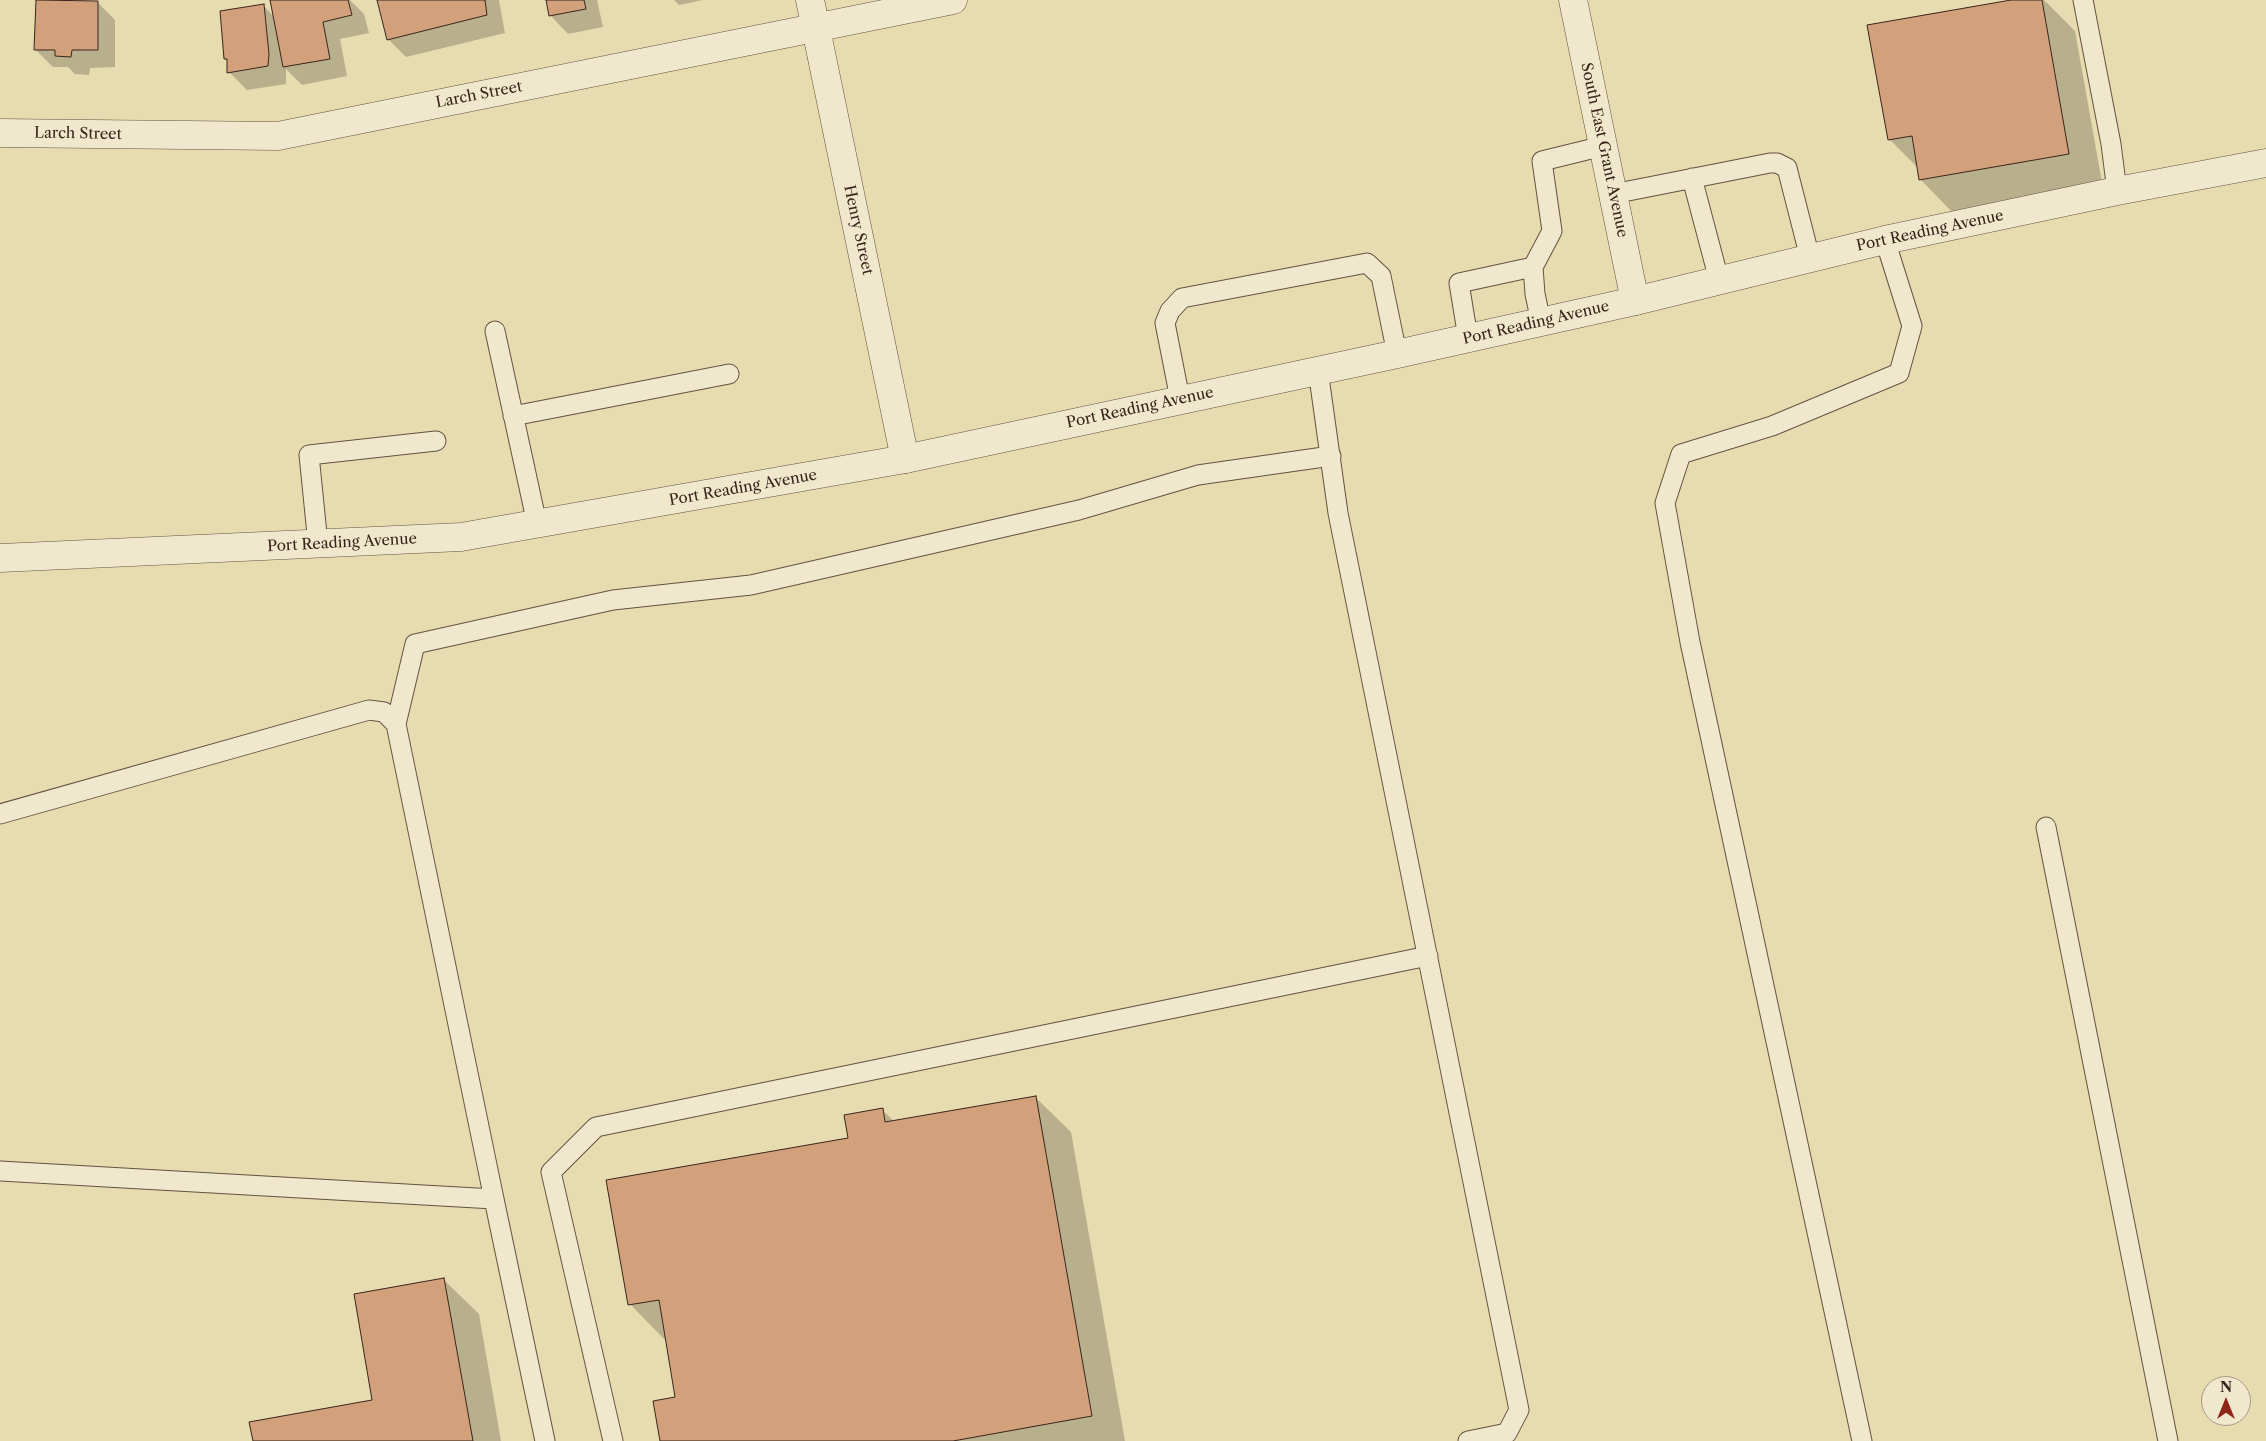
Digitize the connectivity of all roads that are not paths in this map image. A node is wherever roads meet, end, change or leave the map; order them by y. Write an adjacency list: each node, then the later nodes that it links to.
1 (810, 0): 5 (street, Henry Street)
2 (953, 0): 5 (street, Larch Street)
3 (1573, 0): 7 (street, South East Grant Avenue)
4 (2083, 0): 10 (lane)
5 (815, 28): 6 (street, Larch Street); 27 (street, Henry Street)
6 (0, 133)
7 (1603, 146): 11 (street, South East Grant Avenue); 14 (lane)
8 (2266, 163): 10 (street, Port Reading Avenue)
9 (1692, 178): 11 (lane); 13 (lane); 15 (lane)
10 (2117, 191): 12 (street, Port Reading Avenue)
11 (1613, 194): 16 (street, South East Grant Avenue)
12 (1885, 240): 13 (street, Port Reading Avenue); 40 (lane)
13 (1810, 258): 15 (street, Port Reading Avenue)
14 (1533, 267): 17 (lane); 19 (lane)
15 (1720, 280): 16 (street, Port Reading Avenue)
16 (1635, 301): 17 (street, Port Reading Avenue)
17 (1541, 322): 19 (street, Port Reading Avenue)
18 (495, 331): 24 (lane)
19 (1468, 338): 20 (street, Port Reading Avenue)
20 (1397, 354): 21 (street, Port Reading Avenue); 23 (lane)
21 (1318, 370): 23 (street, Port Reading Avenue); 26 (lane)
22 (729, 374): 24 (lane)
23 (1180, 400): 27 (street, Port Reading Avenue)
24 (513, 416): 28 (lane)
25 (436, 441): 29 (lane)
26 (1330, 456): 31 (lane); 34 (lane)
27 (906, 459): 28 (street, Port Reading Avenue)
28 (538, 524): 29 (street, Port Reading Avenue)
29 (318, 544): 30 (street, Port Reading Avenue)
30 (0, 558)
31 (396, 724): 32 (lane); 36 (lane)
32 (0, 814)
33 (2046, 827): 41 (lane)
34 (1428, 956): 38 (lane); 39 (lane)
35 (0, 1171): 36 (lane)
36 (494, 1199): 37 (lane)
37 (545, 1441)
38 (614, 1441)
39 (1468, 1441)
40 (1862, 1441)
41 (2168, 1441)

